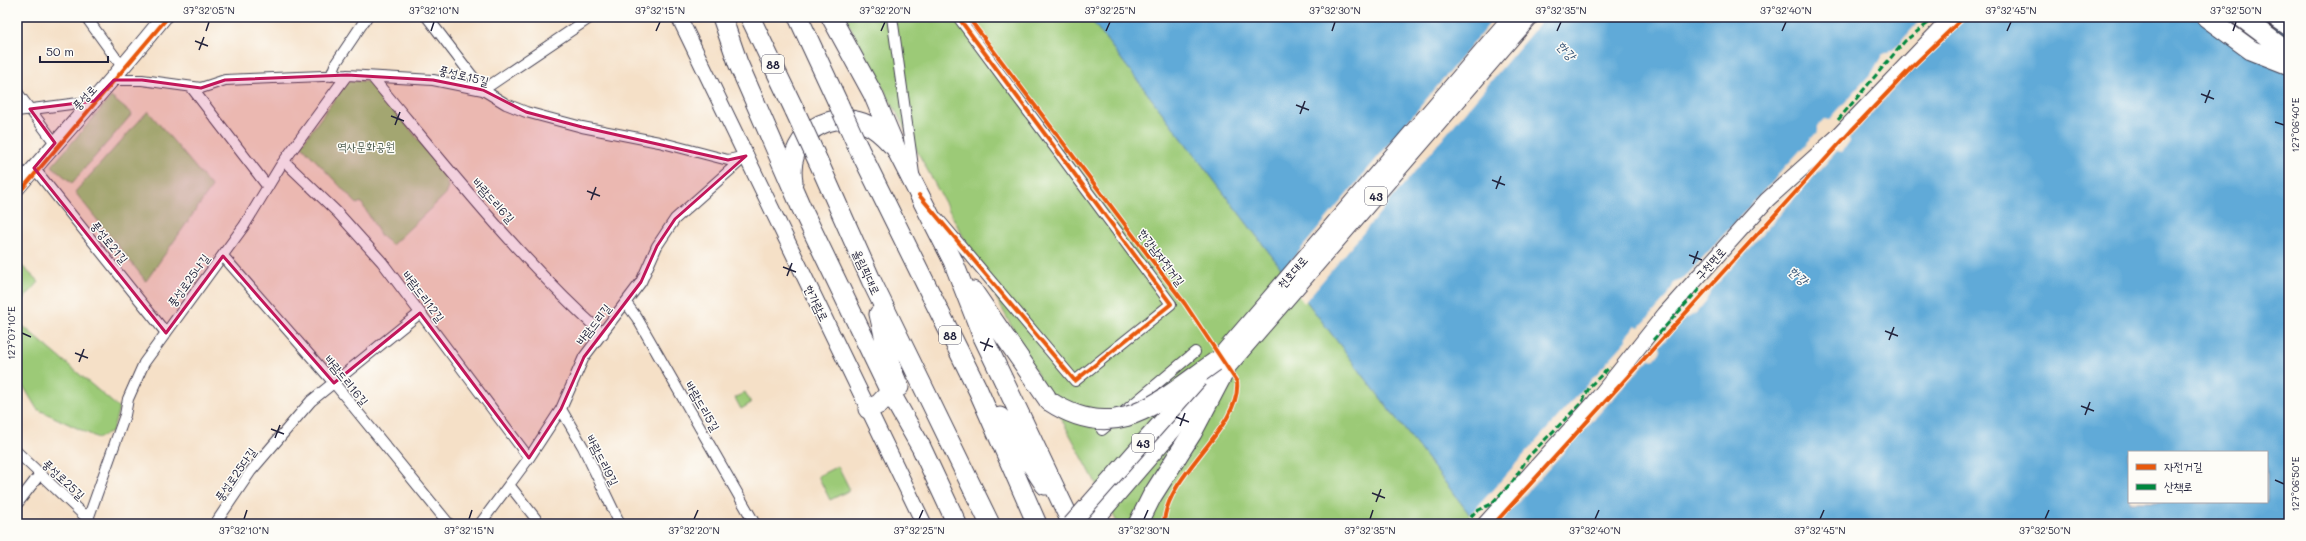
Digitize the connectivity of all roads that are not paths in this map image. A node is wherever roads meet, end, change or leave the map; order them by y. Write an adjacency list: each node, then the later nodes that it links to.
1 (86, 17): 22 (street)
2 (164, 17): 22 (street, 풍성로)
3 (367, 17): 24 (street)
4 (427, 17): 28 (street)
5 (591, 17): 28 (street)
6 (679, 17): 35 (street, 한가람로)
7 (722, 17): 41 (highway)
8 (750, 17): 44 (highway, 올림픽대로 / 88, bridge)
9 (798, 17): 52 (highway, 88, bridge)
10 (831, 17): 34 (highway)
11 (892, 17): 40 (street)
12 (958, 17): 40 (street)
13 (1512, 17): 50 (main road, 천호대로 / 43)
14 (1530, 17): 50 (main road, 천호대로 / 43)
15 (1952, 17): 78 (street, 구천면로)
16 (2206, 17): 21 (highway)
17 (2241, 17): 20 (highway)
18 (2276, 17): 19 (highway)
19 (2289, 26)
20 (2289, 53)
21 (2289, 65)
22 (123, 68): 26 (street, 풍성로)
23 (347, 75): 24 (street, 풍성로15길); 25 (street, 풍성로15길); 36 (street, 풍성로25나길)
24 (331, 76): 27 (street, 풍성로15길)
25 (372, 76): 28 (street, 풍성로15길); 48 (street, 바람드리6길)
26 (114, 80): 27 (street, 풍성로15길); 30 (street, 풍성로)
27 (192, 87): 38 (street)
28 (483, 90): 35 (street, 풍성로15길)
29 (17, 92): 31 (street)
30 (94, 101): 31 (street); 33 (street, 풍성로)
31 (30, 109): 32 (street); 33 (street)
32 (17, 111)
33 (55, 144): 37 (street, 풍성로)
34 (897, 151): 40 (highway); 41 (highway)
35 (746, 156): 45 (street, 바람드리길); 54 (street, 한가람로)
36 (284, 161): 38 (street, 풍성로25나길); 46 (street, 바람드리12길)
37 (34, 168): 39 (street, 풍성로); 47 (street, 풍성로21길)
38 (268, 187): 42 (street, 풍성로25나길)
39 (17, 188)
40 (918, 192): 43 (highway)
41 (801, 207): 53 (highway)
42 (223, 256): 47 (street, 풍성로25나길); 51 (street, 바람드리16길)
43 (953, 261): 50 (highway, bridge); 63 (highway)
44 (871, 280): 57 (highway); 73 (highway, 올림픽대로 / 88)
45 (626, 303): 48 (street, 바람드리길); 71 (street, 바람드리5길)
46 (420, 313): 51 (street, 풍성로25다길); 59 (street, 바람드리12길)
47 (166, 333): 65 (street, 풍성로25나길)
48 (603, 334): 55 (street, 바람드리길)
49 (1195, 352): 56 (street)
50 (1219, 368): 75 (main road, 천호대로 / 43, bridge); 76 (main road, 천호대로 / 43); 77 (highway)
51 (334, 383): 66 (street, 풍성로25다길); 67 (street, 바람드리16길)
52 (978, 390): 63 (highway); 74 (highway, 88)
53 (890, 392): 54 (highway); 57 (highway)
54 (868, 409): 72 (street, 한가람로)
55 (561, 410): 59 (street, 바람드리길); 70 (street, 바람드리9길)
56 (1102, 430)
57 (921, 447): 64 (highway)
58 (17, 452): 60 (street, 풍성로25길)
59 (529, 458): 61 (street, 바람드리길)
60 (40, 474): 62 (street); 65 (street, 풍성로25길)
61 (510, 486): 68 (street, 바람드리길); 69 (street)
62 (17, 504)
63 (1062, 506): 75 (highway)
64 (954, 521)
65 (91, 522)
66 (215, 524)
67 (449, 524)
68 (480, 524)
69 (540, 524)
70 (620, 524)
71 (755, 524)
72 (924, 524)
73 (990, 524)
74 (1037, 524)
75 (1071, 524)
76 (1092, 524)
77 (1138, 524)
78 (1485, 524)

